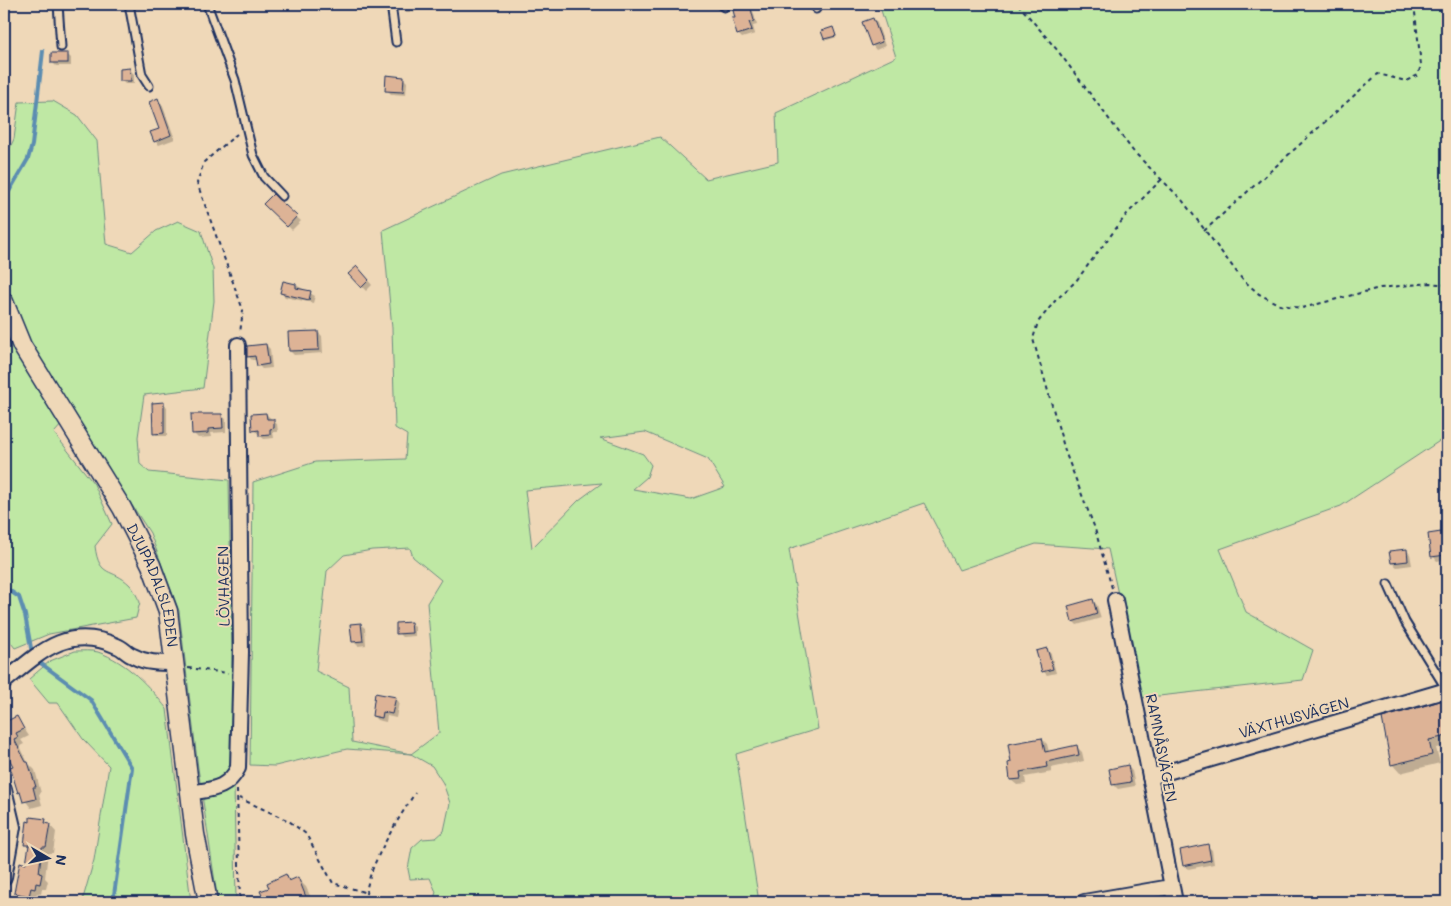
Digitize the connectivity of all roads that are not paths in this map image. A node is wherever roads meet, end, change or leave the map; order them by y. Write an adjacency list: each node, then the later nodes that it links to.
1 (58, 4): 6 (lane)
2 (129, 4): 7 (lane)
3 (207, 4): 8 (lane)
4 (391, 4): 5 (lane)
5 (396, 42)
6 (61, 46)
7 (148, 86)
8 (282, 196)
9 (4, 302): 13 (street, DJUPADALSLEDEN)
10 (238, 345): 18 (street, LÖVHAGEN)
11 (1388, 584): 15 (lane)
12 (1115, 600): 16 (street, RAMNÅSVÄGEN)
13 (174, 663): 14 (street); 18 (street, DJUPADALSLEDEN)
14 (4, 682)
15 (1447, 690): 16 (street, VÄXTHUSVÄGEN)
16 (1150, 777): 21 (street, RAMNÅSVÄGEN)
17 (4, 789): 19 (street)
18 (190, 793): 22 (street, DJUPADALSLEDEN)
19 (7, 814): 20 (street)
20 (4, 877)
21 (1171, 886): 23 (street); 24 (street, RAMNÅSVÄGEN)
22 (208, 902)
23 (1084, 902)
24 (1175, 902)

